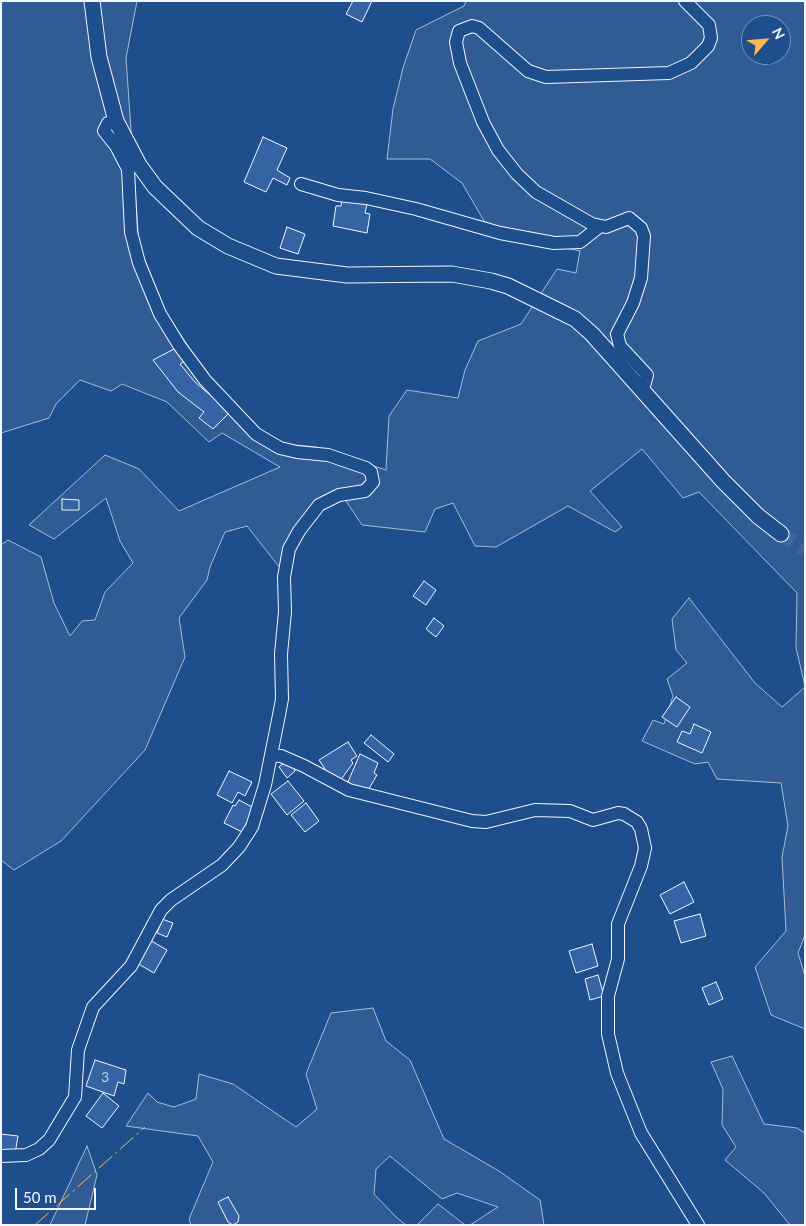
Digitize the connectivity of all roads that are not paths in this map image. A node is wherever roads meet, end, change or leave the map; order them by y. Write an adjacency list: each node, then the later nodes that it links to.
1 (92, 1): 3 (main road)
2 (685, 1): 5 (street)
3 (116, 120): 6 (main road); 8 (street)
4 (301, 184): 5 (street)
5 (599, 227): 6 (street)
6 (643, 390): 7 (main road)
7 (781, 534)
8 (271, 755): 9 (street); 10 (street)
9 (1, 1156)
10 (698, 1225)

